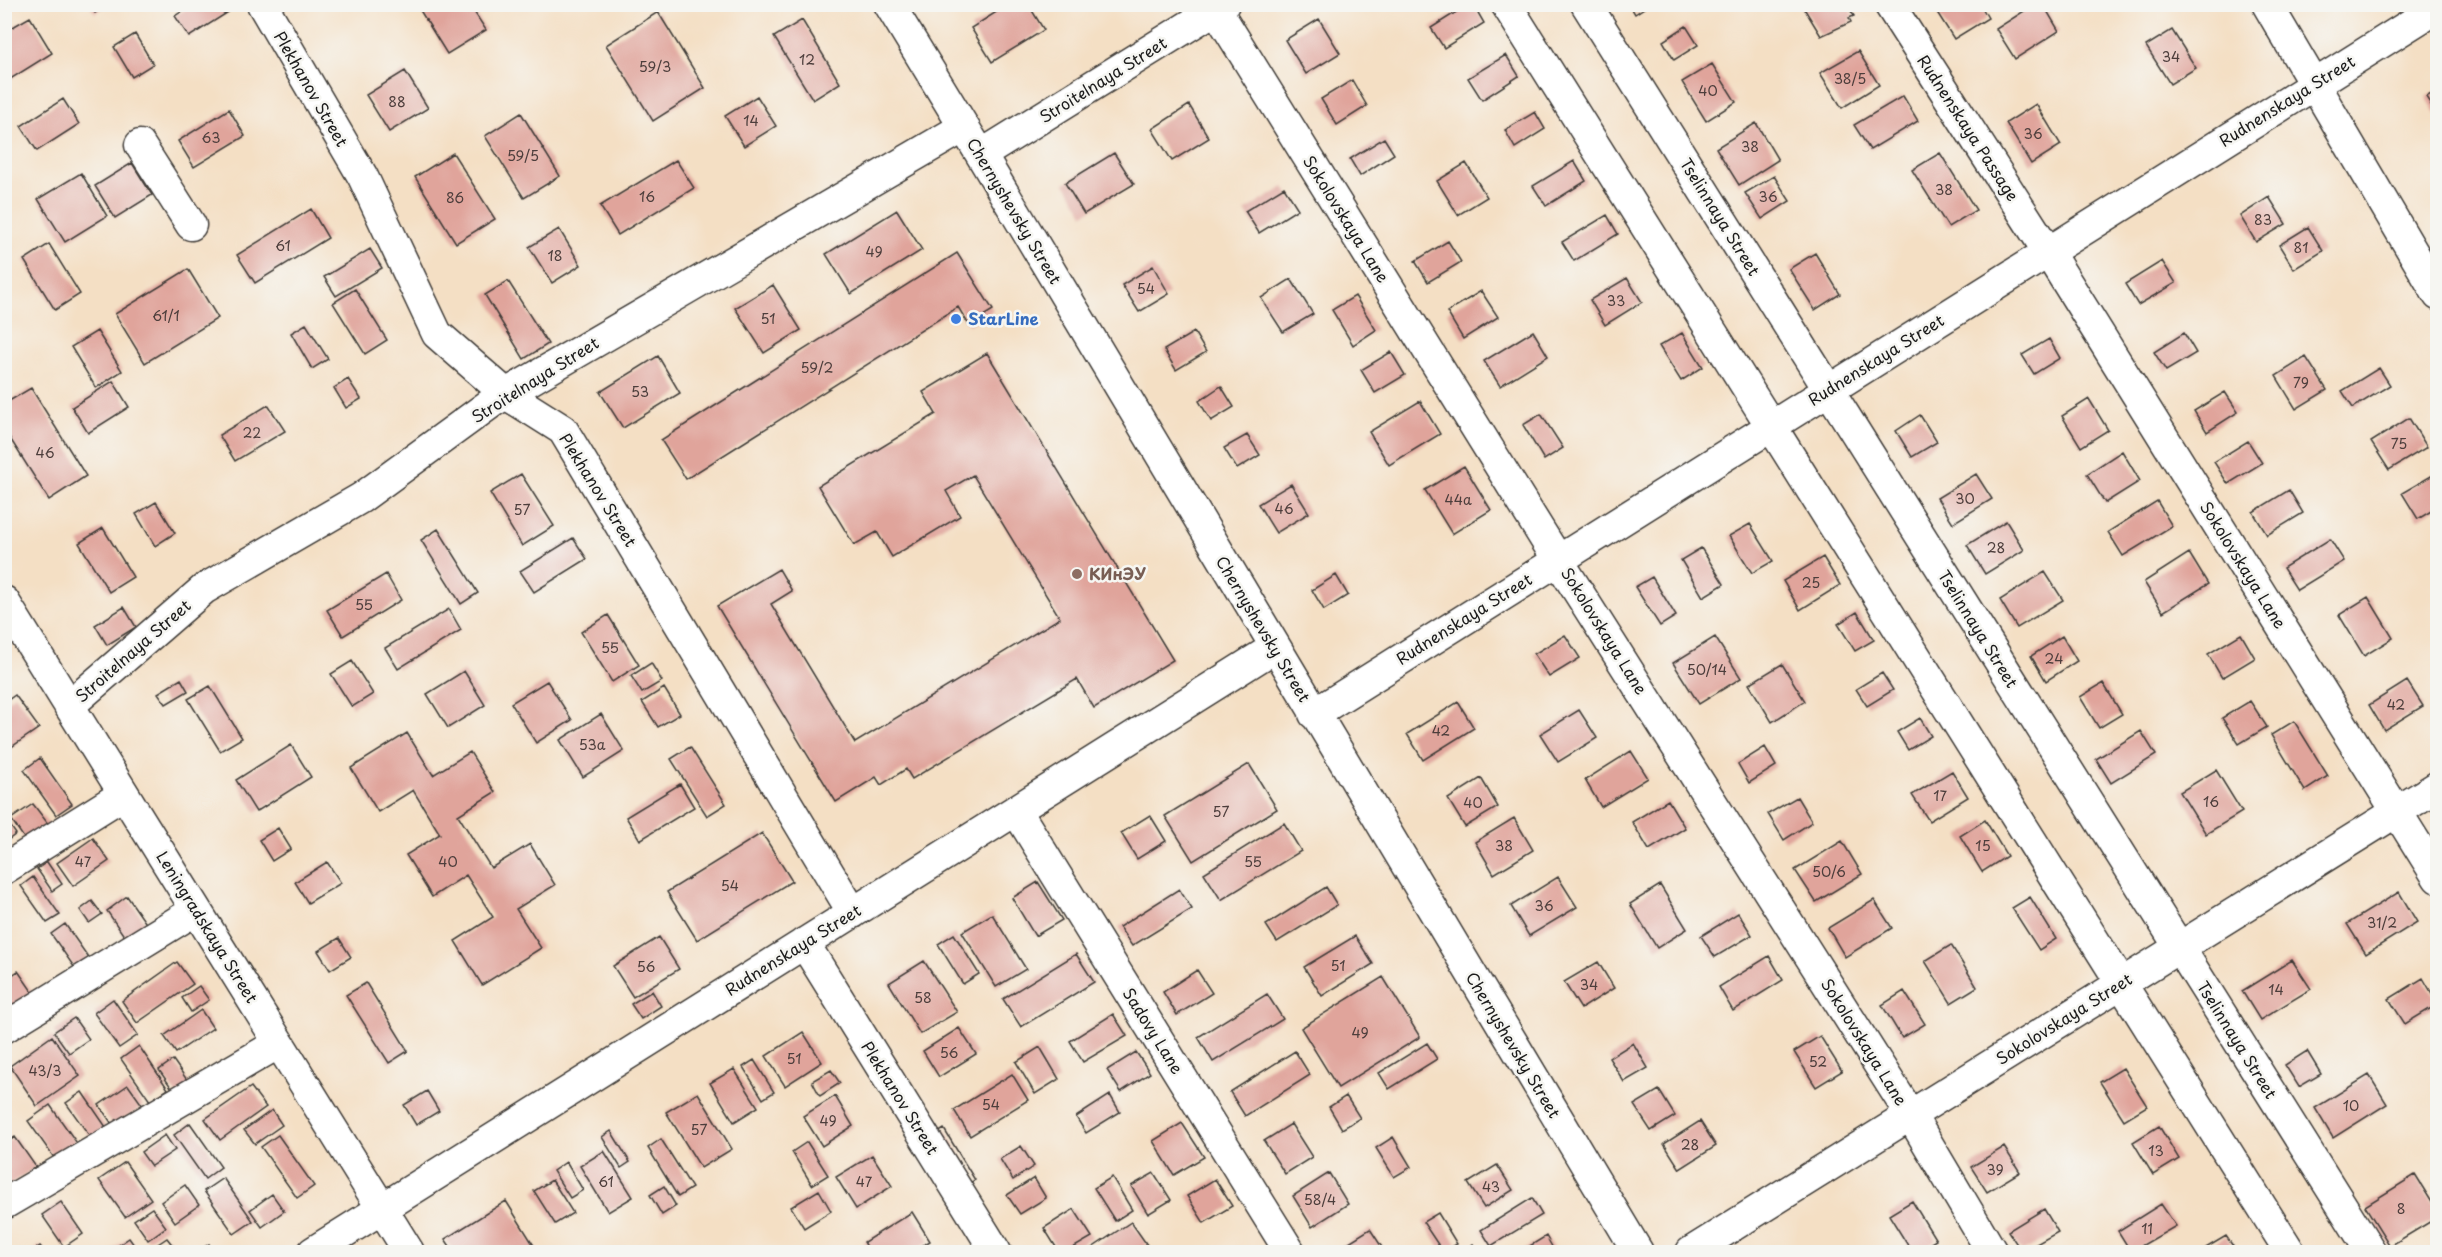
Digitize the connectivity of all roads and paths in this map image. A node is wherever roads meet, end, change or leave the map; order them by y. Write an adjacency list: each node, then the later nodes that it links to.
1 (262, 4): 17 (street, Plekhanov Street)
2 (889, 4): 10 (street, Chernyshevsky Street)
3 (1506, 4): 18 (street)
4 (1586, 4): 16 (street, Tselinnaya Street)
5 (1889, 4): 14 (street, Rudnenskaya Passage)
6 (2267, 4): 9 (street)
7 (1220, 7): 12 (street, Stroitelnaya Street); 19 (street, Sokolovskaya Lane)
8 (2438, 7): 9 (street, Rudnenskaya Street)
9 (2314, 84): 14 (street, Rudnenskaya Street); 15 (street)
10 (964, 127): 12 (street, Chernyshevsky Street); 17 (street, Stroitelnaya Street)
11 (140, 145): 13 (street)
12 (981, 155): 21 (street, Chernyshevsky Street)
13 (191, 225)
14 (2048, 252): 16 (street, Rudnenskaya Street); 27 (street, Sokolovskaya Lane)
15 (2438, 295)
16 (1828, 390): 18 (street, Rudnenskaya Street); 33 (street, Tselinnaya Street)
17 (506, 394): 22 (street, Stroitelnaya Street); 31 (street, Plekhanov Street)
18 (1771, 426): 19 (street, Rudnenskaya Street); 34 (street)
19 (1558, 560): 23 (street, Rudnenskaya Street); 37 (street, Sokolovskaya Lane)
20 (8, 616): 22 (street, Leningradskaya Street)
21 (1274, 648): 23 (street, Chernyshevsky Street); 26 (street, Rudnenskaya Street)
22 (69, 706): 25 (street, Leningradskaya Street)
23 (1314, 714): 44 (street, Chernyshevsky Street)
24 (2438, 786): 27 (street, Sokolovskaya Street)
25 (124, 794): 28 (street); 30 (street, Leningradskaya Street)
26 (1016, 810): 31 (street, Rudnenskaya Street); 43 (street, Sadovy Lane)
27 (2398, 811): 29 (street, Sokolovskaya Lane); 33 (street, Sokolovskaya Street)
28 (4, 869)
29 (2438, 878)
30 (196, 910): 35 (street); 36 (street, Leningradskaya Street)
31 (853, 913): 32 (street, Rudnenskaya Street)
32 (804, 943): 39 (street, Rudnenskaya Street); 42 (street, Plekhanov Street)
33 (2179, 947): 34 (street, Sokolovskaya Street); 48 (street, Tselinnaya Street)
34 (2121, 983): 37 (street, Sokolovskaya Street); 47 (street)
35 (4, 1028)
36 (279, 1043): 38 (street); 39 (street, Leningradskaya Street)
37 (1910, 1114): 45 (street, Sokolovskaya Street); 46 (street, Sokolovskaya Lane)
38 (4, 1204)
39 (382, 1209): 40 (street, Rudnenskaya Street); 41 (street, Leningradskaya Street)
40 (313, 1252)
41 (409, 1252)
42 (996, 1252)
43 (1290, 1252)
44 (1638, 1252)
45 (1690, 1252)
46 (1992, 1252)
47 (2290, 1252)
48 (2371, 1252)

